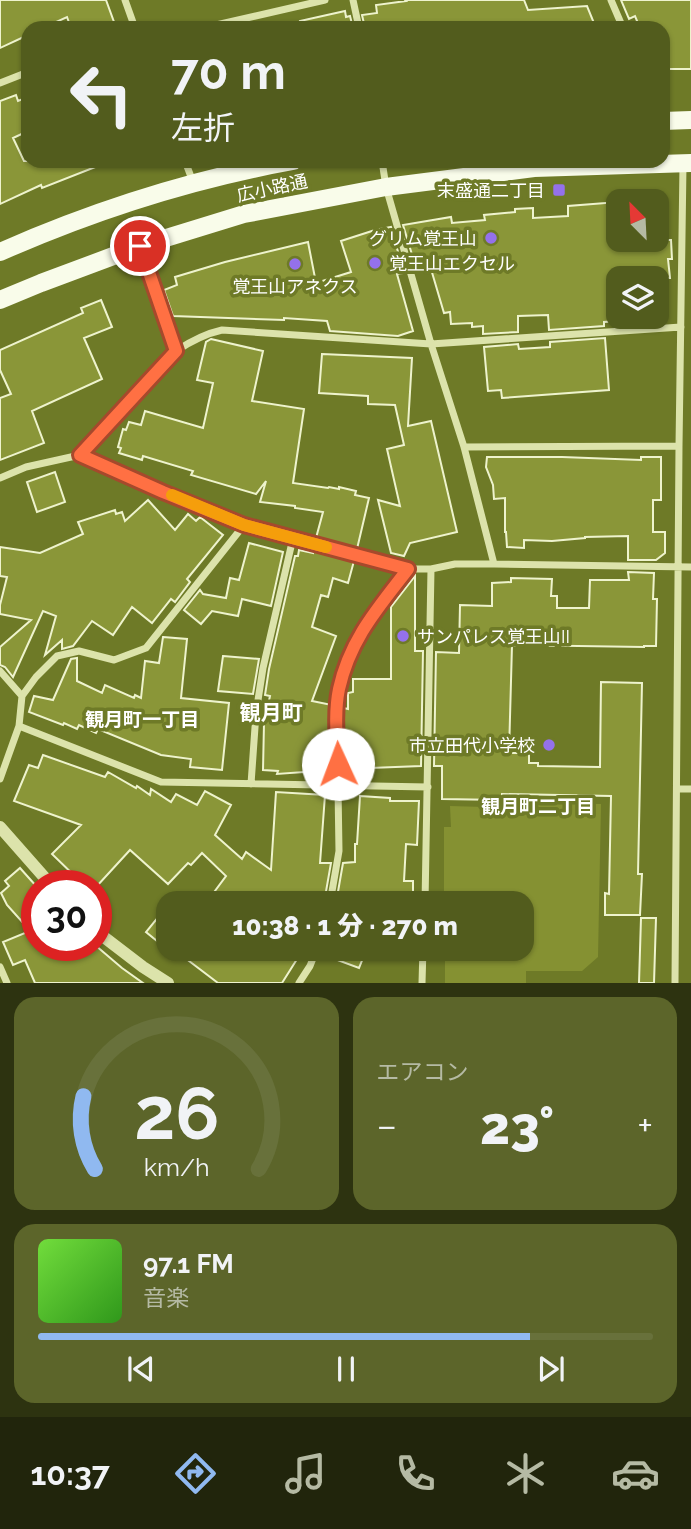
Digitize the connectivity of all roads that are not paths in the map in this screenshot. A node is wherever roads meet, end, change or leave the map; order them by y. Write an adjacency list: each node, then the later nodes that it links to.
1 (125, 0): 5 (street)
2 (325, 0): 6 (street)
3 (353, 0): 7 (street)
4 (611, 0): 8 (street)
5 (132, 21)
6 (234, 21)
7 (358, 21)
8 (620, 21)
9 (21, 75): 10 (street)
10 (0, 83)
11 (691, 120): 12 (main road)
12 (670, 121)
13 (687, 163): 23 (street)
14 (188, 168): 18 (street)
15 (261, 168): 18 (main road, 広小路通)
16 (383, 168): 19 (street)
17 (527, 168): 19 (main road, 広小路通)
18 (193, 183): 21 (main road, 広小路通)
19 (386, 187): 20 (main road, 広小路通); 24 (street)
20 (140, 246): 22 (main road, 広小路通); 25 (street)
21 (0, 252)
22 (0, 300)
23 (681, 327): 24 (street); 26 (street)
24 (431, 344): 25 (street); 27 (street)
25 (176, 351): 28 (street)
26 (679, 446): 27 (street); 33 (street)
27 (464, 447): 32 (street)
28 (80, 455): 29 (street); 30 (street)
29 (0, 478)
30 (244, 525): 31 (street); 38 (street)
31 (293, 538): 35 (street); 41 (street)
32 (494, 564): 33 (street); 36 (street)
33 (678, 566): 34 (street); 44 (street)
34 (691, 567)
35 (408, 569): 36 (street); 42 (street)
36 (431, 569): 43 (street)
37 (0, 671): 38 (street)
38 (22, 696): 39 (street)
39 (19, 726): 40 (street); 41 (street)
40 (0, 779)
41 (251, 784): 42 (street)
42 (339, 785): 43 (street); 48 (street)
43 (428, 787): 49 (street)
44 (677, 789): 45 (street); 58 (street)
45 (691, 789)
46 (0, 827): 47 (street)
47 (38, 870)
48 (332, 891)
49 (425, 891)
50 (112, 944): 55 (street)
51 (312, 961): 56 (street)
52 (423, 961): 57 (street)
53 (0, 967): 54 (street)
54 (7, 983)
55 (168, 983)
56 (299, 983)
57 (422, 983)
58 (675, 983)

